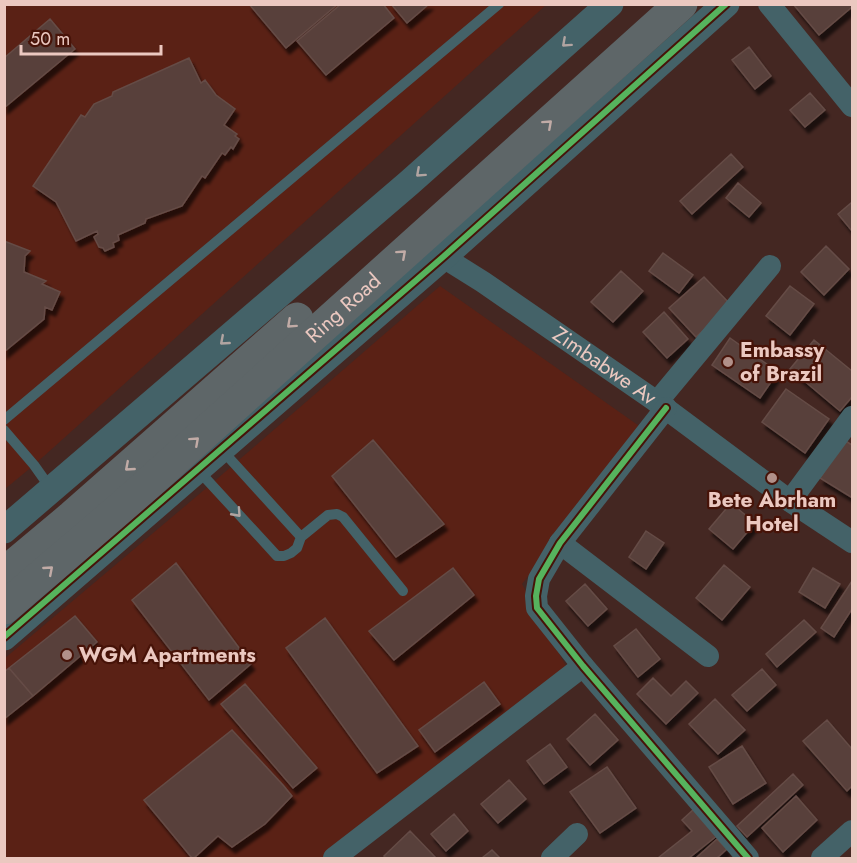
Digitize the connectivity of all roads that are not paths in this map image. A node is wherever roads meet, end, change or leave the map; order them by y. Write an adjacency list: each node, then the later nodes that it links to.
1 (499, 4): 12 (lane)
2 (610, 4): 16 (street, one-way to 16)
3 (646, 4): 22 (highway, Ring Road, one-way to 22)
4 (681, 4): 24 (highway, Ring Road, one-way to 4)
5 (726, 4): 8 (street)
6 (769, 4): 7 (street)
7 (852, 106)
8 (443, 256): 10 (street, Zimbabwe Av); 14 (street)
9 (771, 266): 10 (street)
10 (662, 405): 17 (street, Zimbabwe Av); 21 (street)
11 (852, 417): 17 (street)
12 (4, 420)
13 (4, 430): 16 (lane)
14 (221, 449): 15 (street); 19 (lane)
15 (198, 469): 19 (lane, one-way to 19); 25 (street)
16 (52, 489): 18 (street)
17 (790, 501): 20 (street, Zimbabwe Av)
18 (4, 530)
19 (301, 537): 23 (lane)
20 (852, 542)
21 (560, 543): 26 (street); 27 (street)
22 (4, 574)
23 (403, 591)
24 (4, 608)
25 (4, 637)
26 (708, 656)
27 (583, 666): 30 (street); 32 (street)
28 (852, 831): 33 (street)
29 (577, 834): 31 (street)
30 (334, 858)
31 (552, 858)
32 (748, 858)
33 (822, 858)

